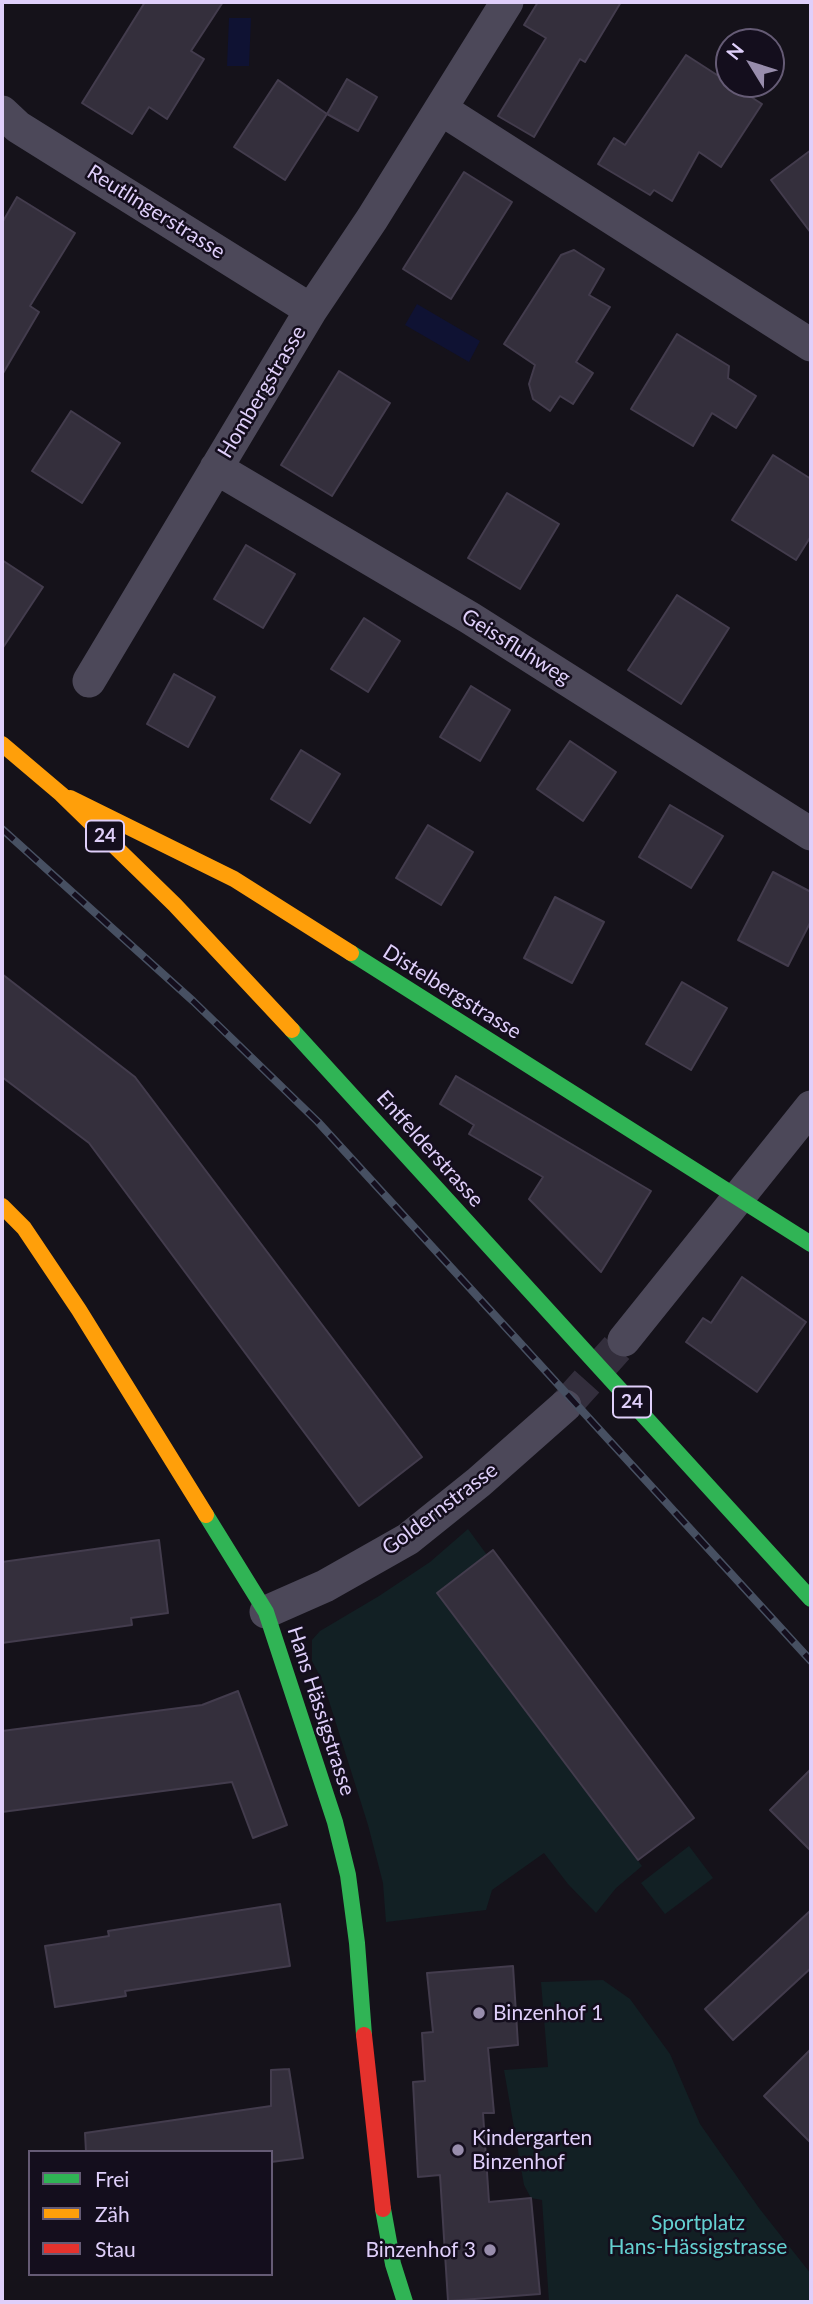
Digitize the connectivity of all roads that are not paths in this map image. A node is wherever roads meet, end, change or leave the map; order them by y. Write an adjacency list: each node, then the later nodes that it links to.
1 (508, 2): 2 (street, Hombergstrasse)
2 (441, 109): 4 (street, Hombergstrasse); 5 (street)
3 (2, 112): 4 (street, Reutlingerstrasse)
4 (312, 310): 6 (street, Hombergstrasse)
5 (811, 345)
6 (216, 468): 7 (street, Hombergstrasse); 10 (street, Geissfluhweg)
7 (89, 681)
8 (2, 744): 9 (street, Entfelderstrasse / 24)
9 (61, 794): 12 (street, Distelbergstrasse); 17 (street, Entfelderstrasse / 24)
10 (811, 834)
11 (811, 1107): 12 (street)
12 (738, 1199): 14 (street, Distelbergstrasse); 15 (street)
13 (2, 1206): 18 (street, Hans Hässigstrasse)
14 (811, 1244)
15 (624, 1340)
16 (565, 1406): 18 (street, Goldernstrasse)
17 (811, 1599)
18 (266, 1612): 19 (street, Hans Hässigstrasse)
19 (405, 2302)

